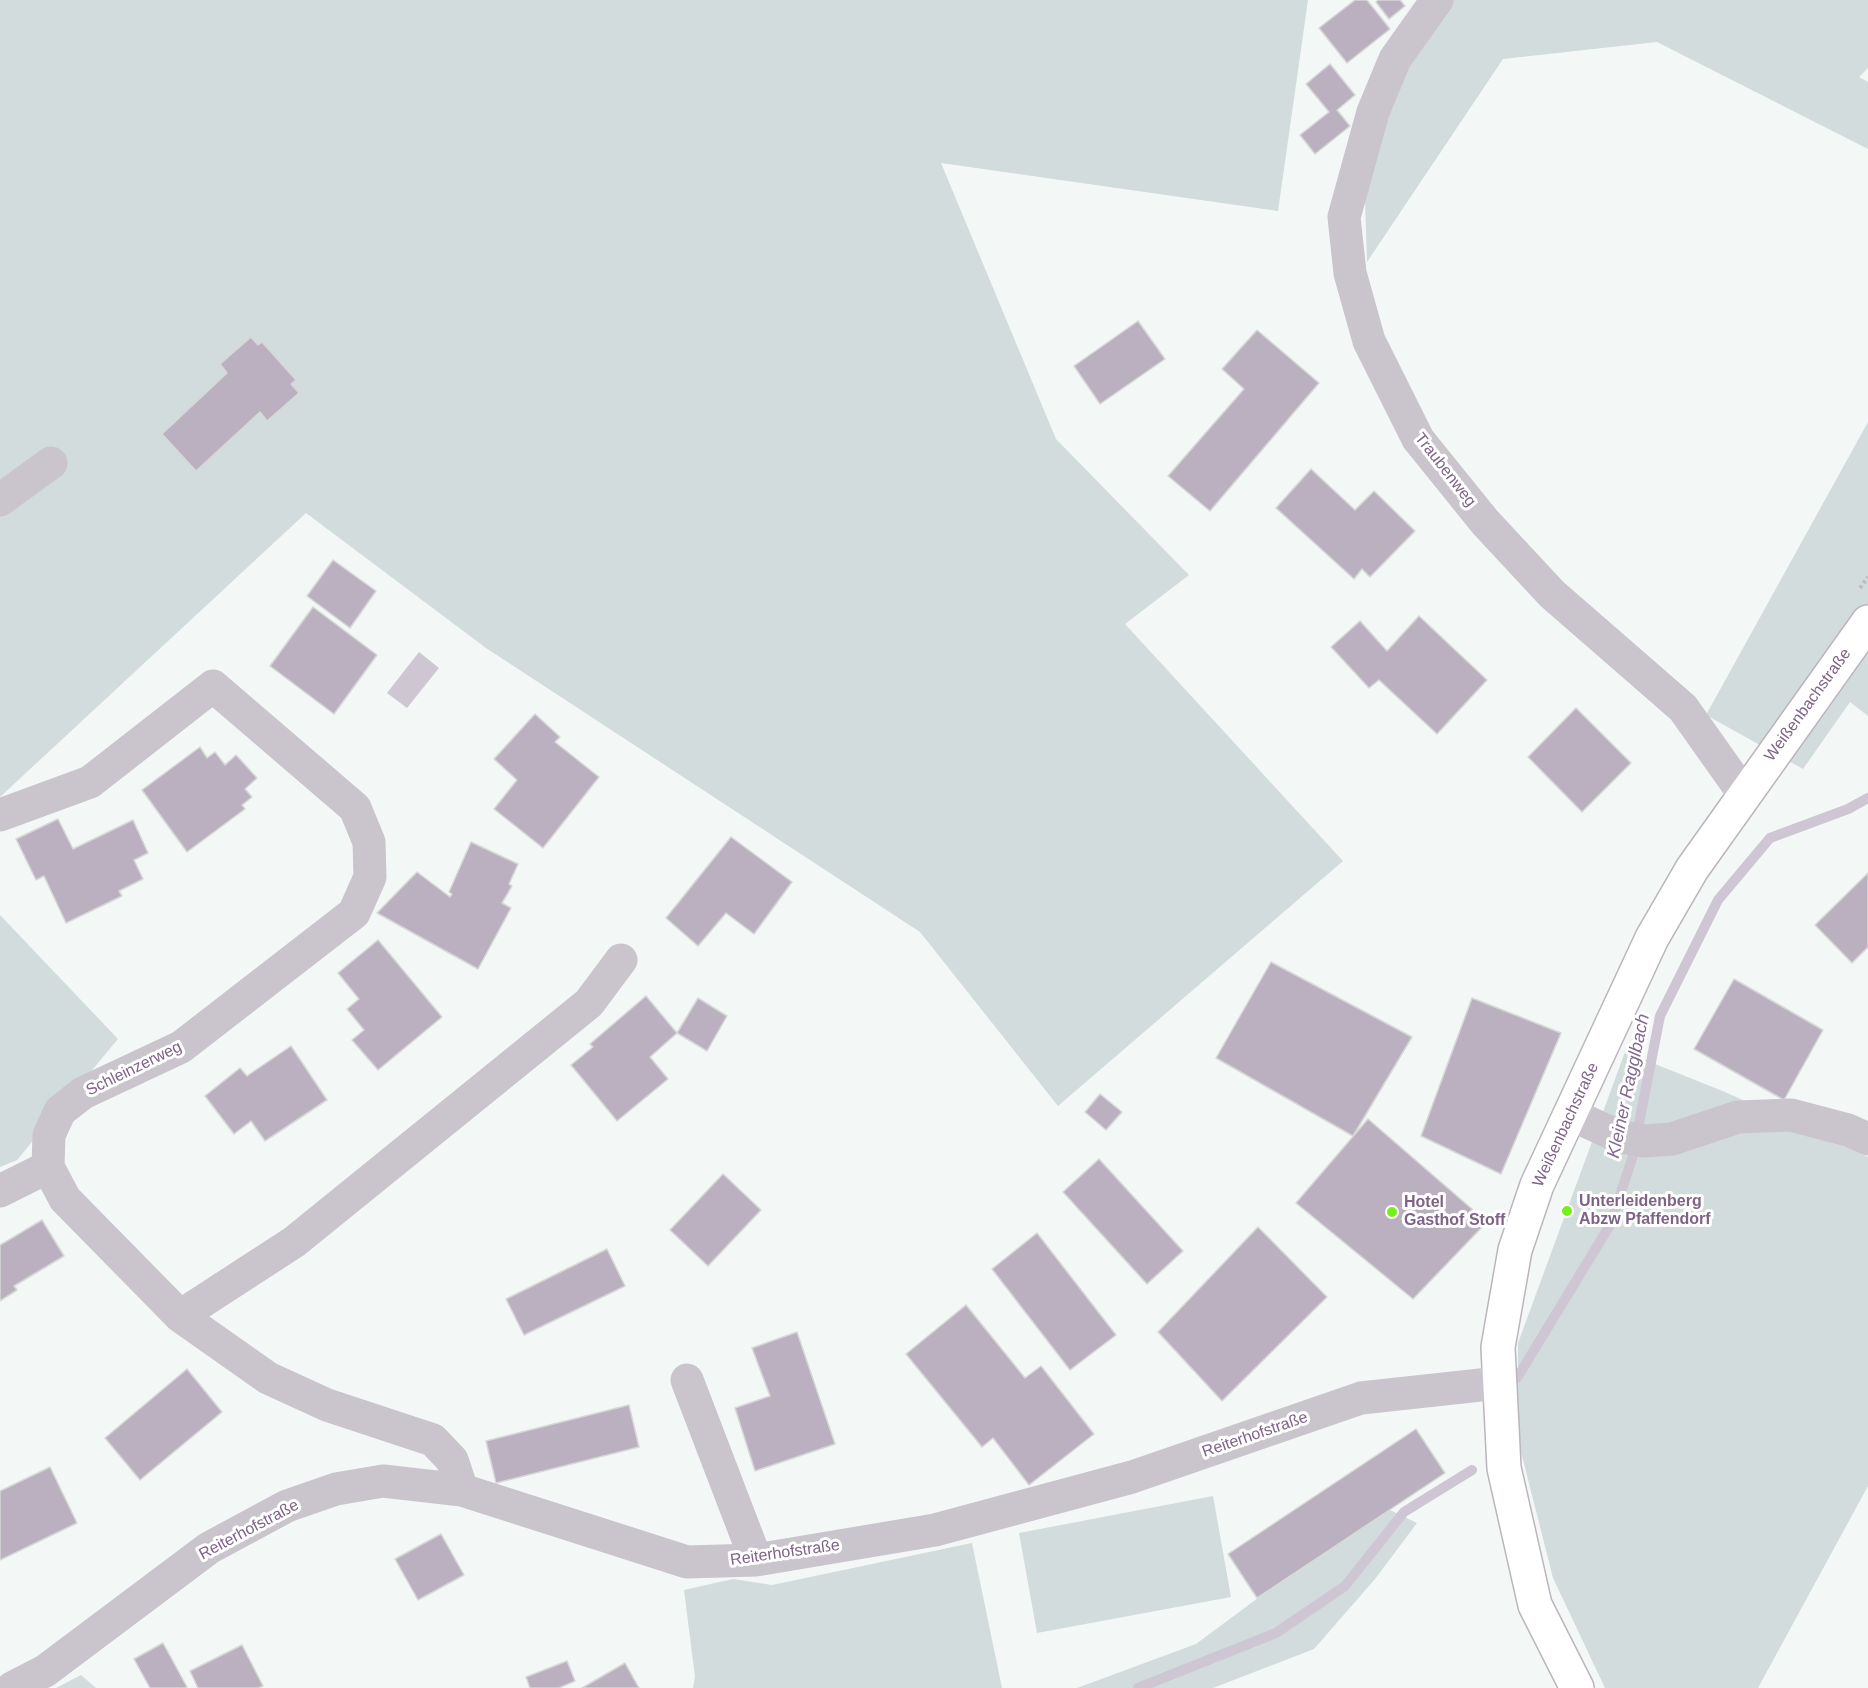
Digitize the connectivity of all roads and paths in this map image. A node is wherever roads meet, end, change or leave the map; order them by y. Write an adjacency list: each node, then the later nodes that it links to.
1 (1437, 0): 5 (street, Traubenweg)
2 (51, 463): 3 (street)
3 (0, 500)
4 (1868, 622): 5 (main road, Weißenbachstraße)
5 (1744, 794): 8 (main road, Weißenbachstraße)
6 (0, 815): 10 (street, Schleinzerweg)
7 (621, 960): 12 (street)
8 (1570, 1114): 9 (street); 14 (main road, Weißenbachstraße)
9 (1868, 1139)
10 (48, 1167): 11 (street); 12 (street, Schleinzerweg)
11 (0, 1191)
12 (180, 1316): 15 (street, Schleinzerweg)
13 (687, 1380): 16 (street)
14 (1499, 1383): 16 (street, Reiterhofstraße); 18 (main road, Weißenbachstraße)
15 (462, 1490): 16 (street, Reiterhofstraße); 17 (street, Reiterhofstraße)
16 (756, 1560)
17 (12, 1688)
18 (1577, 1688)

